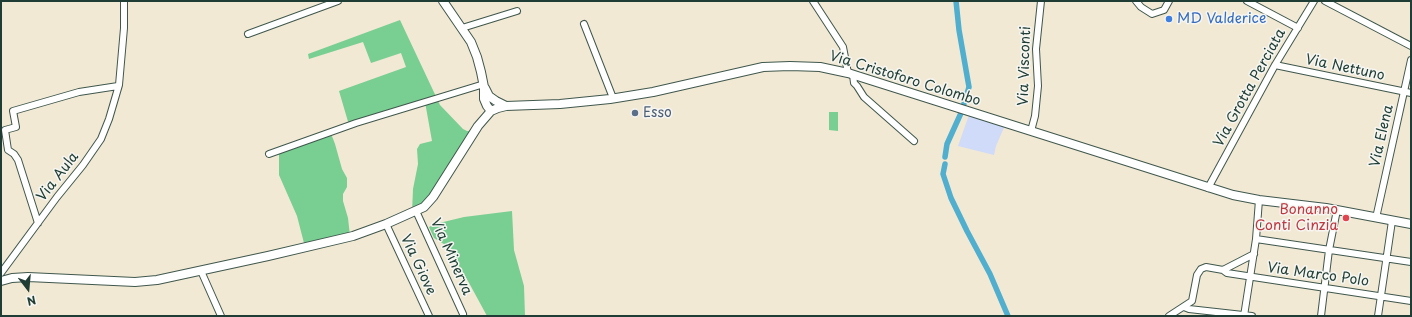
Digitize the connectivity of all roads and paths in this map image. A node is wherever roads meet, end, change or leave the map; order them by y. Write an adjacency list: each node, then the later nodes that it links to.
1 (124, 1): 20 (street, Via Aula)
2 (338, 1): 15 (street)
3 (443, 1): 13 (main road)
4 (813, 1): 19 (street)
5 (1041, 1): 29 (street, Via Visconti)
6 (1136, 1): 7 (street)
7 (1169, 1)
8 (1247, 1): 14 (street)
9 (1314, 1): 14 (street, Via Grotta Perciata)
10 (1325, 1): 16 (street)
11 (517, 11): 13 (street)
12 (584, 24): 25 (street)
13 (462, 28): 21 (main road)
14 (1298, 28): 18 (street, Via Grotta Perciata)
15 (248, 34)
16 (1411, 46)
17 (1411, 60): 22 (street, Via Elena)
18 (1275, 65): 22 (street, Via Nettuno); 34 (street, Via Grotta Perciata)
19 (851, 74): 25 (main road, Via Cristoforo Colombo); 29 (main road, Via Cristoforo Colombo); 30 (street)
20 (118, 86): 31 (street); 40 (street, Via Aula)
21 (484, 86): 24 (main road); 33 (street)
22 (1404, 92): 23 (street, Via Nettuno); 38 (street, Via Elena)
23 (1411, 94)
24 (487, 98): 26 (main road); 27 (main road); 28 (main road)
25 (614, 98): 26 (main road, Via Cristoforo Colombo)
26 (506, 106): 27 (main road, Via Cristoforo Colombo)
27 (491, 111): 28 (main road)
28 (478, 126): 37 (main road)
29 (1032, 131): 34 (main road, Via Cristoforo Colombo)
30 (914, 140)
31 (8, 150): 32 (street); 40 (street)
32 (1, 152)
33 (269, 154)
34 (1208, 188): 35 (main road, Via Cristoforo Colombo)
35 (1259, 200): 36 (main road, Via Cristoforo Colombo); 43 (street)
36 (1337, 210): 38 (main road, Via Cristoforo Colombo); 44 (street)
37 (416, 211): 41 (main road); 57 (street, Via Minerva)
38 (1376, 218): 39 (main road, Via Cristoforo Colombo)
39 (1392, 221): 42 (main road, Via Cristoforo Colombo); 46 (street)
40 (38, 223): 50 (street, Via Aula)
41 (386, 224): 49 (main road); 60 (street, Via Giove)
42 (1410, 226)
43 (1256, 239): 44 (street); 45 (street)
44 (1329, 250): 46 (street); 53 (street)
45 (1254, 254): 48 (street); 51 (street)
46 (1386, 258): 47 (street); 54 (street)
47 (1411, 262)
48 (1223, 270): 51 (street, Via Marco Polo); 56 (street, Via Marco Polo)
49 (201, 271): 52 (main road); 59 (street)
50 (1, 273)
51 (1251, 277): 53 (street, Via Marco Polo); 58 (street)
52 (1, 282)
53 (1324, 287): 54 (street, Via Marco Polo); 63 (street)
54 (1381, 296): 55 (street, Via Marco Polo); 64 (street)
55 (1411, 301)
56 (1184, 307): 58 (street); 61 (street)
57 (463, 314)
58 (1244, 315): 62 (street)
59 (221, 316)
60 (429, 316)
61 (1169, 316)
62 (1252, 316)
63 (1321, 316)
64 (1378, 316)

